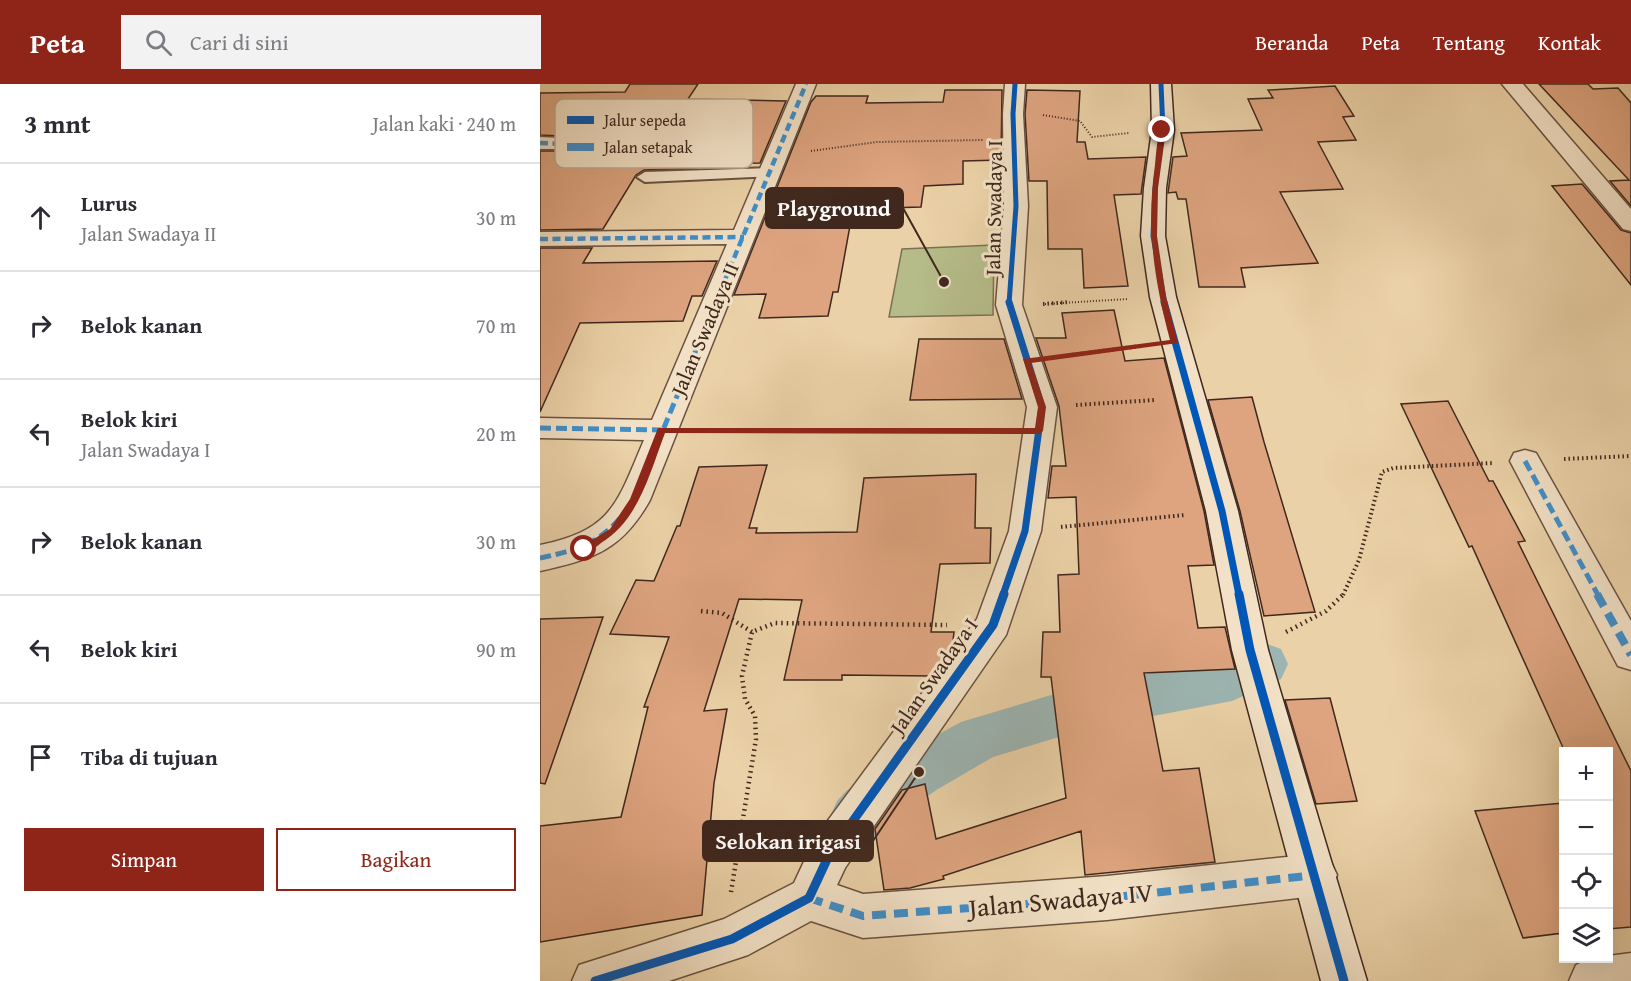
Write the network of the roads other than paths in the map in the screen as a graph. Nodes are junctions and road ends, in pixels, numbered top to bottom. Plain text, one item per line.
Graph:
1 (806, 84) edge
2 (992, 84) edge
3 (1033, 84) edge
4 (1161, 84) edge
5 (1512, 84) edge
6 (1014, 105) edge
7 (540, 143) edge
8 (555, 143) edge
9 (775, 162) junction
10 (753, 165) edge
11 (723, 168) edge
12 (645, 177) dead end
13 (1631, 224) edge
14 (744, 237) junction
15 (540, 238) edge
16 (540, 428) edge
17 (662, 430) junction
18 (1526, 461) road end
19 (540, 558) edge
20 (1631, 655) edge
21 (1315, 875) junction
22 (809, 898) junction
23 (1631, 976) edge
24 (595, 981) edge
25 (1344, 981) edge
26 (1592, 981) edge

1 - 9 street, Jalan Swadaya II
2 - 6 street
3 - 6 street
4 - 21 street
5 - 13 street
6 - 22 street, Jalan Swadaya I
7 - 8 street
9 - 10 lane
9 - 14 street, Jalan Swadaya II
11 - 12 lane
14 - 15 street
14 - 17 street, Jalan Swadaya II
16 - 17 street
17 - 19 street, Jalan Swadaya II
18 - 20 street
21 - 22 street, Jalan Swadaya IV
21 - 25 street
22 - 24 street
23 - 26 street

